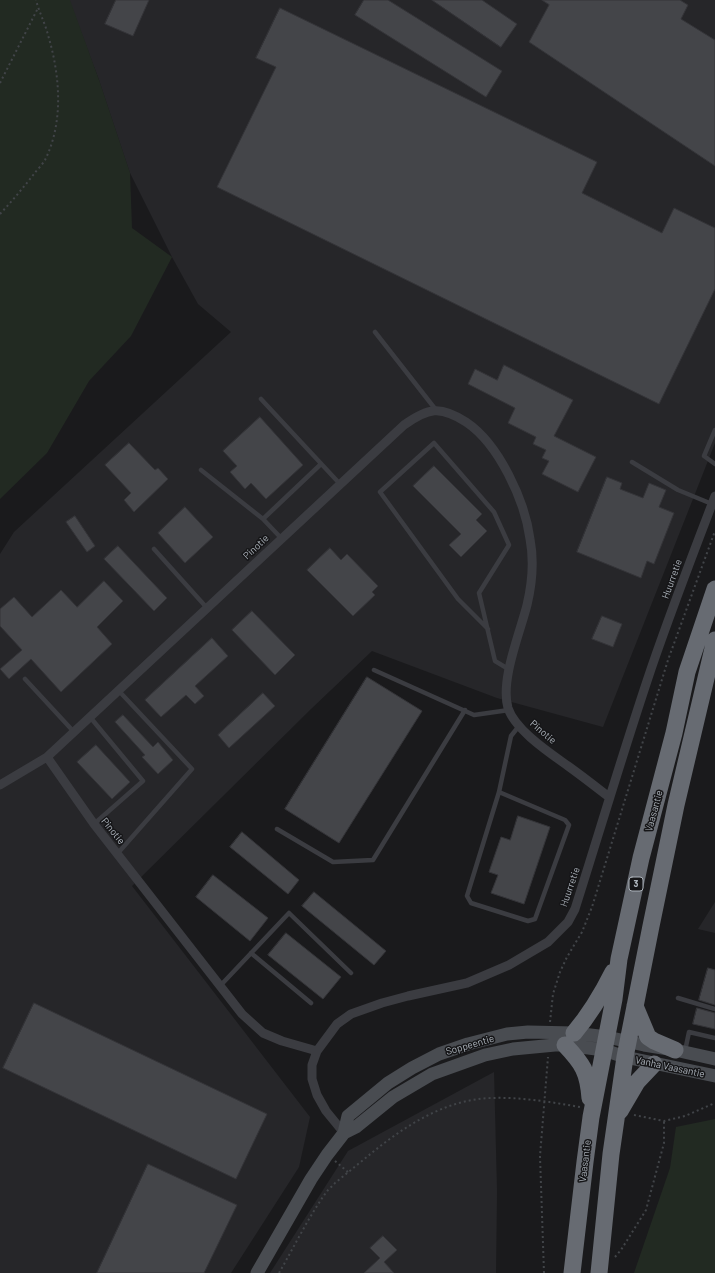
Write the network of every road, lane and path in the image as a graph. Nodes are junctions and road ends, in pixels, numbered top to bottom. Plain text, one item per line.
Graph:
1 (36, 0) edge
2 (38, 8) junction
3 (0, 83) edge
4 (0, 214) edge
5 (375, 332) dead end
6 (261, 399) dead end
7 (436, 410) junction
8 (715, 430) edge
9 (632, 462) dead end
10 (321, 464) junction
11 (715, 464) edge
12 (201, 470) dead end
13 (340, 484) junction
14 (714, 500) edge
15 (263, 519) junction
16 (715, 531) edge
17 (282, 539) junction
18 (154, 550) dead end
19 (715, 589) edge
20 (207, 608) junction
21 (488, 629) junction
22 (715, 640) edge
23 (374, 670) dead end
24 (510, 670) junction
25 (25, 680) dead end
26 (118, 690) junction
27 (465, 710) junction
28 (509, 710) junction
29 (90, 717) junction
30 (519, 726) junction
31 (74, 732) junction
32 (46, 757) junction
33 (0, 785) edge
34 (499, 792) junction
35 (609, 797) junction
36 (94, 824) junction
37 (277, 829) dead end
38 (118, 853) junction
39 (251, 953) junction
40 (619, 959) junction
41 (351, 973) dead end
42 (220, 986) junction
43 (678, 998) dead end
44 (312, 1003) dead end
45 (635, 1006) junction
46 (715, 1009) edge
47 (550, 1025) dead end
48 (715, 1038) edge
49 (569, 1039) junction
50 (605, 1044) junction
51 (627, 1050) junction
52 (317, 1051) junction
53 (680, 1051) junction
54 (548, 1057) dead end
55 (715, 1059) edge
56 (654, 1064) junction
57 (714, 1074) edge
58 (544, 1101) junction
59 (715, 1103) edge
60 (586, 1112) junction
61 (623, 1116) junction
62 (664, 1120) junction
63 (344, 1133) junction
64 (326, 1154) junction
65 (348, 1172) junction
66 (614, 1257) dead end
67 (257, 1273) edge
68 (279, 1273) edge
69 (544, 1273) edge
70 (572, 1273) edge
71 (599, 1273) edge

1 - 2 path
2 - 3 path
2 - 4 path
5 - 7 lane
6 - 10 lane
7 - 13 street, Pinotie
7 - 24 street, Pinotie
8 - 11 lane
9 - 14 lane
10 - 13 lane
10 - 15 lane
12 - 15 lane
13 - 17 street, Pinotie
14 - 35 street, Huurretie
15 - 17 lane
16 - 47 path
17 - 20 street, Pinotie
18 - 20 lane
19 - 40 highway, Vaasantie / 3
20 - 26 street, Pinotie
21 - 21 lane
21 - 24 lane
22 - 45 highway, Vaasantie / 3
23 - 27 lane
24 - 28 street, Pinotie
25 - 31 lane
26 - 29 street, Pinotie
26 - 38 lane
27 - 28 lane
27 - 37 lane
28 - 30 street, Pinotie
29 - 31 street, Pinotie
29 - 36 lane
30 - 34 lane
30 - 35 street, Pinotie
31 - 32 street, Pinotie
32 - 33 street
32 - 36 street, Pinotie
34 - 34 lane
35 - 52 street, Huurretie
36 - 38 street, Pinotie
38 - 42 street, Pinotie
39 - 41 lane
39 - 42 lane
39 - 44 lane
40 - 49 highway
40 - 50 highway, Vaasantie / 3
42 - 52 street, Pinotie
43 - 46 lane
45 - 51 highway, Vaasantie / 3
45 - 53 highway
48 - 53 lane
49 - 50 main road, Soppeentie
49 - 60 highway
49 - 63 main road, Soppeentie
50 - 51 main road, Soppeentie
50 - 60 highway, Vaasantie / 3
51 - 53 main road, Vanha Vaasantie
51 - 56 main road, Vanha Vaasantie
51 - 61 highway, Vaasantie / 3
52 - 63 street, Huurretie
53 - 55 main road, Vanha Vaasantie
54 - 58 path
56 - 57 main road, Vanha Vaasantie
56 - 61 highway
58 - 60 path
58 - 65 path
58 - 69 path
59 - 62 path
60 - 70 highway, Vaasantie / 3
61 - 62 path
61 - 71 highway, Vaasantie / 3
62 - 66 path
63 - 64 main road, Soppeentie
64 - 65 path
64 - 67 main road, Soppeentie
65 - 68 path

